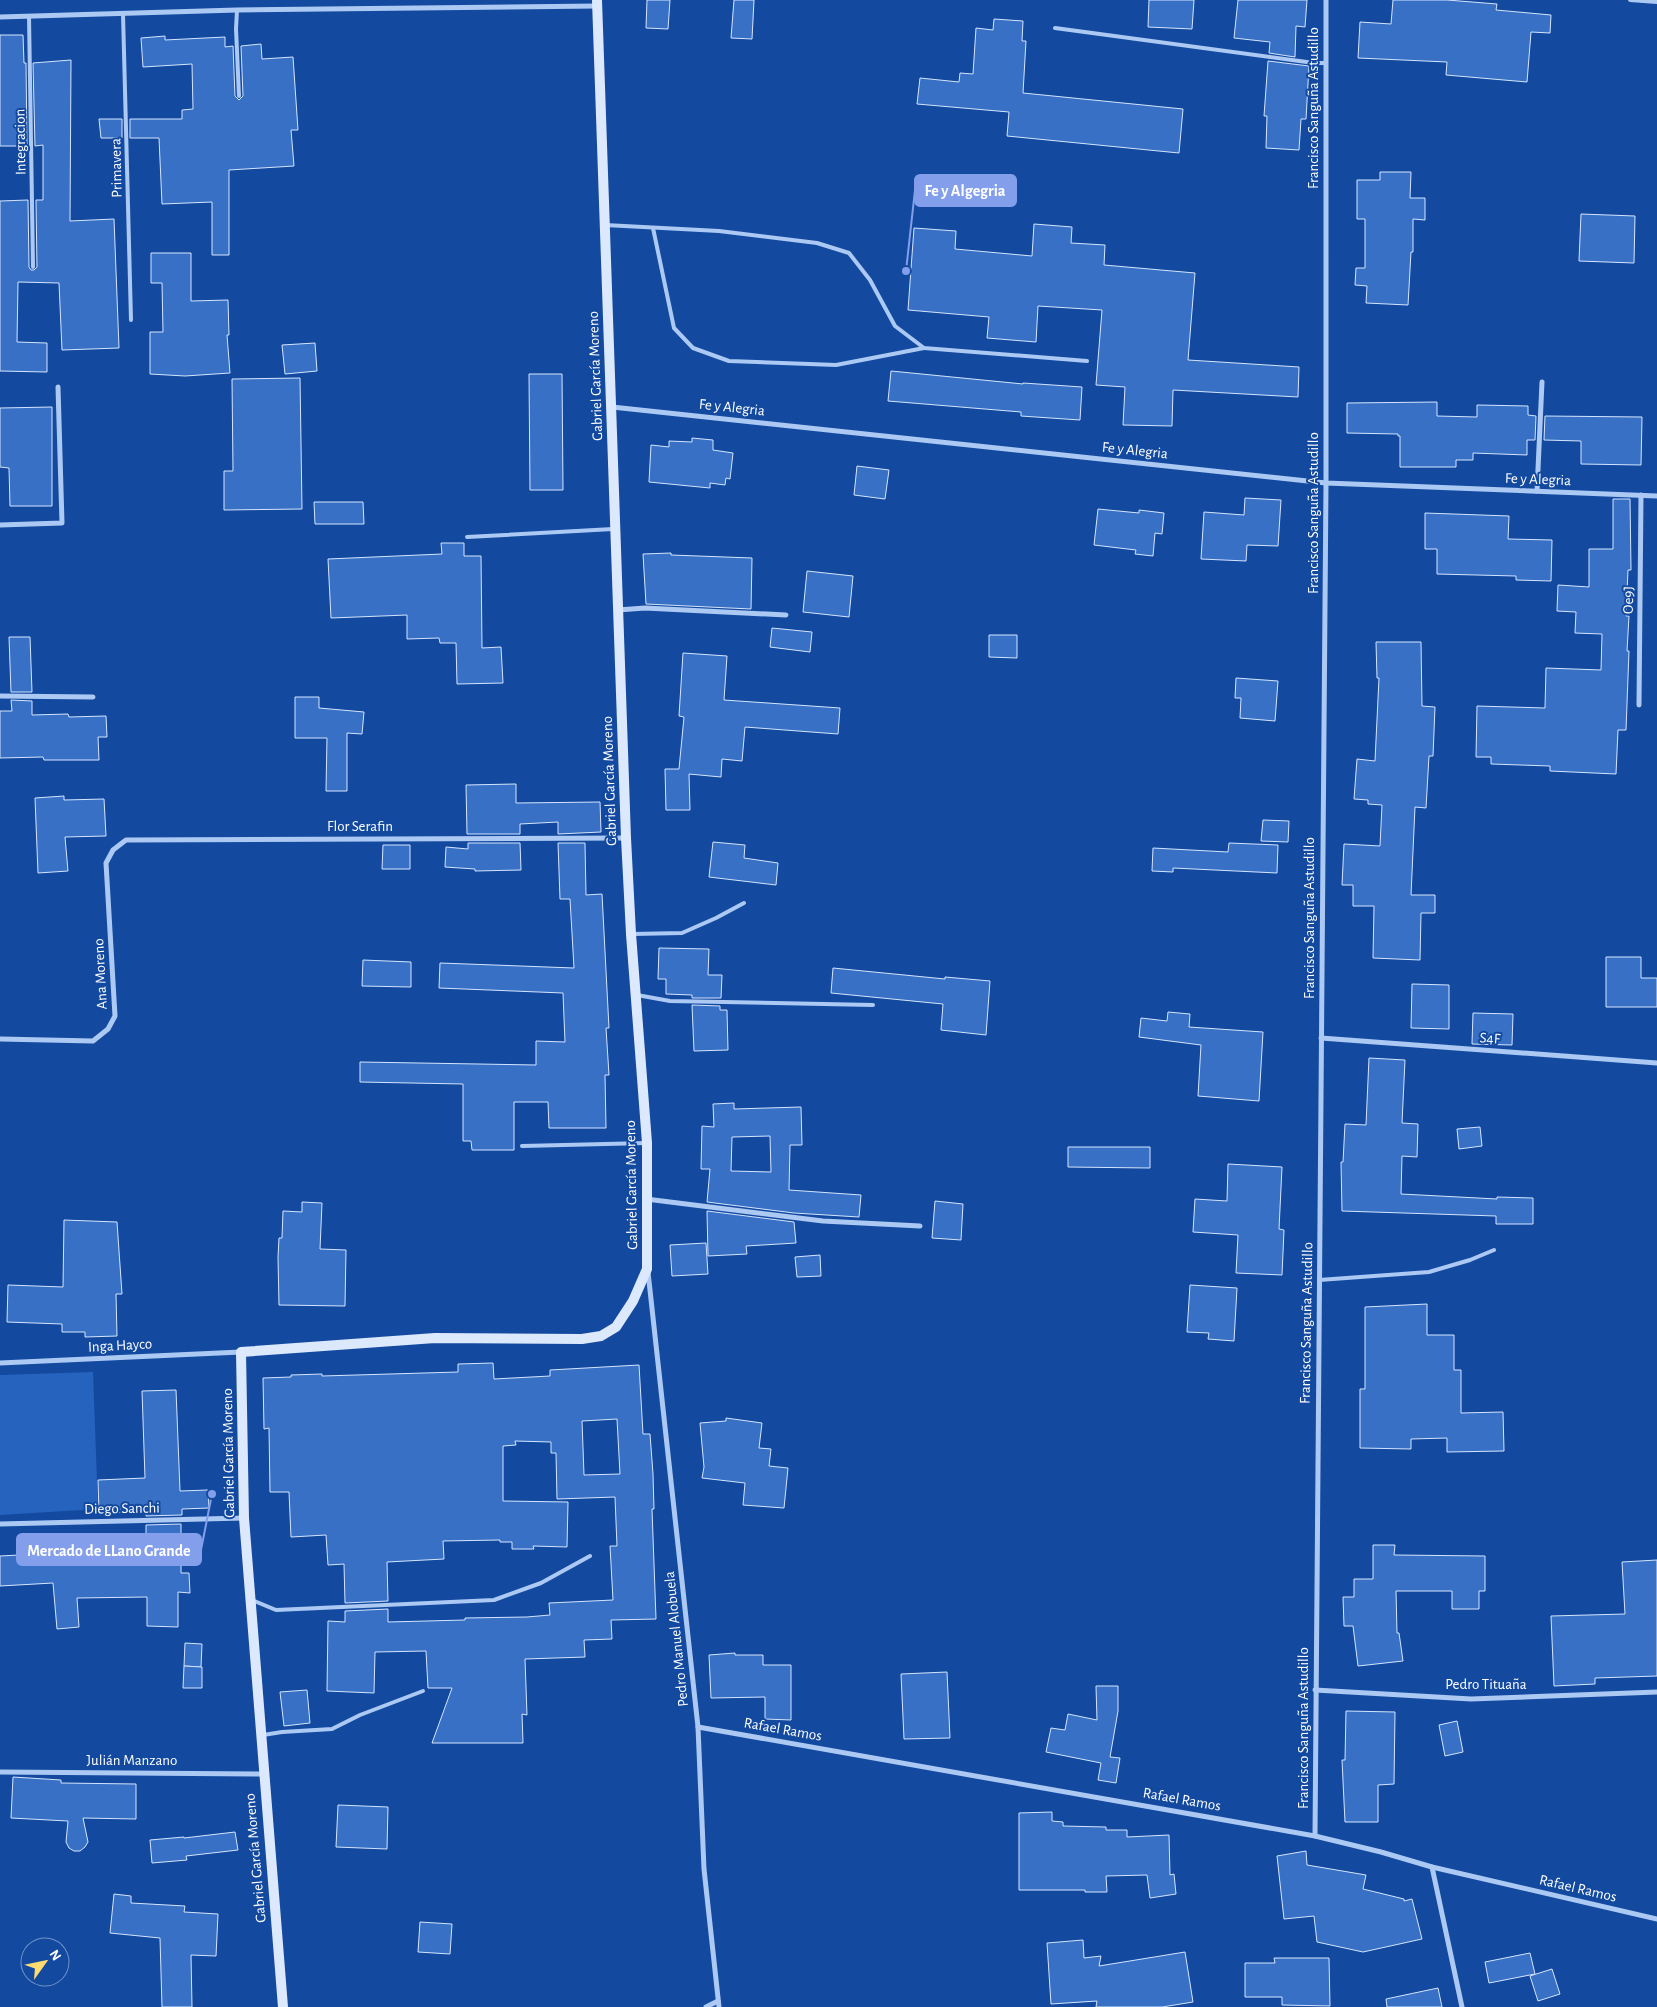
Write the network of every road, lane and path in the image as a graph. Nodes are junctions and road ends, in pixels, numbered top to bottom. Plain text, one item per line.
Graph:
1 (1326, 0) edge
2 (1630, 0) edge
3 (1657, 2) edge
4 (597, 3) edge
5 (237, 10) junction
6 (123, 14) junction
7 (29, 16) junction
8 (0, 17) edge
9 (1055, 28) dead end
10 (1326, 63) junction
11 (239, 96) dead end
12 (605, 225) junction
13 (653, 228) junction
14 (33, 267) dead end
15 (131, 320) dead end
16 (924, 348) junction
17 (1087, 361) dead end
18 (1542, 382) dead end
19 (58, 387) dead end
20 (612, 407) junction
21 (1326, 483) junction
22 (1537, 491) junction
23 (1641, 496) junction
24 (1657, 496) edge
25 (0, 525) edge
26 (616, 529) junction
27 (468, 538) dead end
28 (618, 610) junction
29 (786, 616) dead end
30 (0, 696) edge
31 (93, 697) dead end
32 (1639, 705) dead end
33 (626, 838) junction
34 (106, 863) joint
35 (744, 903) dead end
36 (631, 934) junction
37 (635, 994) junction
38 (873, 1005) dead end
39 (1321, 1038) junction
40 (0, 1039) edge
41 (1657, 1063) edge
42 (647, 1143) junction
43 (522, 1146) dead end
44 (646, 1198) junction
45 (920, 1226) dead end
46 (1494, 1250) dead end
47 (648, 1269) junction
48 (1319, 1280) junction
49 (241, 1352) junction
50 (0, 1362) edge
51 (244, 1518) junction
52 (0, 1524) edge
53 (590, 1556) dead end
54 (250, 1600) junction
55 (1315, 1690) junction
56 (423, 1691) dead end
57 (1657, 1692) edge
58 (698, 1726) junction
59 (260, 1735) junction
60 (0, 1772) edge
61 (263, 1774) junction
62 (1315, 1836) junction
63 (1432, 1867) junction
64 (1657, 1919) edge
65 (719, 2004) edge
66 (282, 2007) edge
67 (706, 2007) edge
68 (1462, 2007) edge

1 - 10 street, Francisco Sanguña Astudillo
2 - 3 lane
4 - 5 street
4 - 12 street, Gabriel García Moreno
5 - 6 street
5 - 11 lane
6 - 7 street
6 - 15 lane, Primavera
7 - 8 street
7 - 14 lane, Integracion
9 - 10 lane
10 - 21 street, Francisco Sanguña Astudillo
12 - 13 lane
12 - 20 street, Gabriel García Moreno
13 - 16 lane
13 - 16 lane
16 - 17 lane
18 - 22 street
19 - 25 street
20 - 21 street, Fe y Alegria
20 - 26 street, Gabriel García Moreno
21 - 22 street, Fe y Alegria
21 - 39 street, Francisco Sanguña Astudillo
22 - 23 street, Fe y Alegria
23 - 24 street, Fe y Alegria
23 - 32 street, Oe9J
26 - 27 lane
26 - 28 street, Gabriel García Moreno
28 - 29 street
28 - 33 street, Gabriel García Moreno
30 - 31 street
33 - 34 street, Flor Serafin
33 - 36 street, Gabriel García Moreno
34 - 40 street, Ana Moreno
35 - 36 lane
36 - 37 street, Gabriel García Moreno
37 - 38 lane
37 - 42 street, Gabriel García Moreno
39 - 41 street, S4F
39 - 48 street, Francisco Sanguña Astudillo
42 - 43 lane
42 - 44 street, Gabriel García Moreno
44 - 45 street
44 - 47 street, Gabriel García Moreno
46 - 48 lane
47 - 49 street, Gabriel García Moreno
47 - 58 street, Pedro Manuel Alobuela
48 - 55 street, Francisco Sanguña Astudillo
49 - 50 street, Inga Hayco
49 - 51 street, Gabriel García Moreno
51 - 52 street, Diego Sanchi
51 - 54 street, Gabriel García Moreno
53 - 54 lane
54 - 59 street, Gabriel García Moreno
55 - 57 street, Pedro Tituaña
55 - 62 street, Francisco Sanguña Astudillo
56 - 59 lane
58 - 62 street, Rafael Ramos
58 - 65 street, Pedro Manuel Alobuela
59 - 61 street, Gabriel García Moreno
60 - 61 street, Julián Manzano
61 - 66 street, Gabriel García Moreno
62 - 63 street, Rafael Ramos
63 - 64 street, Rafael Ramos
63 - 68 street
65 - 67 street

